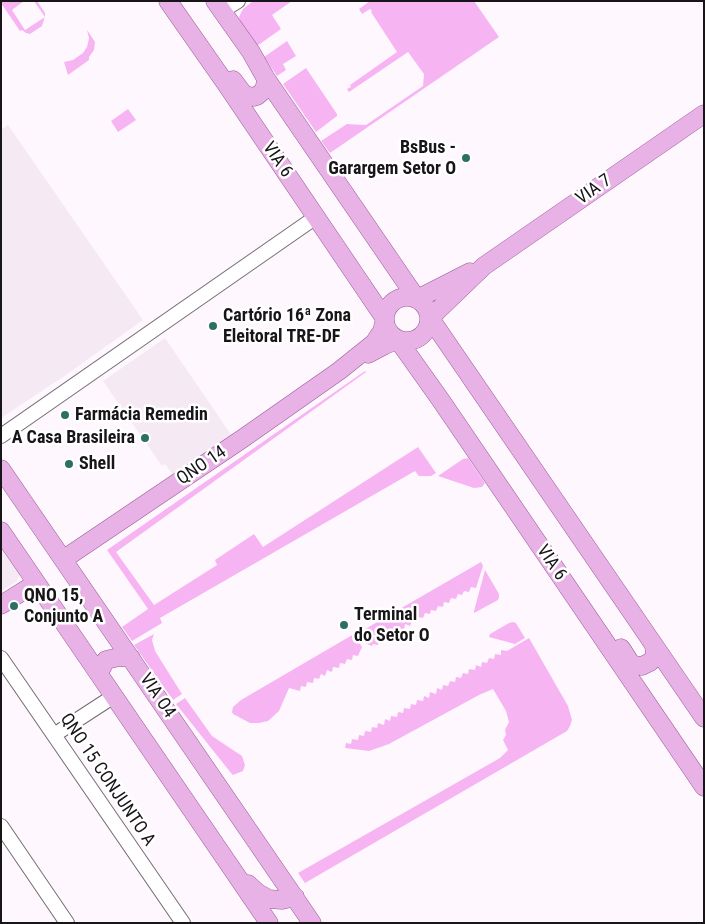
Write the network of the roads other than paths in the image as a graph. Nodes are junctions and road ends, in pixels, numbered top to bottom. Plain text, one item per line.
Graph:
1 (170, 1) edge
2 (238, 1) edge
3 (219, 6) edge
4 (265, 77) junction
5 (704, 114) edge
6 (316, 217) junction
7 (484, 266) junction
8 (417, 299) junction
9 (430, 318) junction
10 (385, 319) junction
11 (398, 340) junction
12 (339, 371) junction
13 (1, 436) edge
14 (1, 468) edge
15 (1, 531) edge
16 (64, 560) junction
17 (550, 561) junction
18 (36, 583) junction
19 (1, 605) edge
20 (654, 646) junction
21 (1, 658) edge
22 (131, 658) junction
23 (99, 673) junction
24 (114, 696) junction
25 (704, 718) edge
26 (54, 735) junction
27 (704, 787) edge
28 (1, 826) edge
29 (238, 876) junction
30 (295, 897) junction
31 (67, 923) edge
32 (182, 923) edge
33 (269, 923) edge
34 (312, 923) edge

1 - 4 main road
1 - 6 main road, VIA 6
2 - 3 street
3 - 4 main road
4 - 8 main road
5 - 7 main road, VIA 7
6 - 10 main road, VIA 6
6 - 13 street
7 - 8 main road, VIA 7
7 - 9 main road, VIA 7
8 - 9 main road
8 - 10 main road
9 - 11 main road
9 - 20 main road
10 - 11 main road
10 - 12 main road, QNO 14
11 - 12 main road, QNO 14
11 - 17 main road, VIA 6
12 - 16 main road, QNO 14
14 - 16 main road, VIA O4
15 - 18 main road, VIA O4
16 - 22 main road, VIA O4
17 - 20 main road
17 - 27 main road, VIA 6
18 - 19 main road
18 - 23 main road, VIA O4
20 - 25 main road
21 - 26 street, QNO 15 CONJUNTO A
22 - 23 main road
22 - 30 main road, VIA O4
23 - 24 main road, VIA O4
24 - 26 street
24 - 29 main road, VIA O4
26 - 32 street, QNO 15 CONJUNTO A
28 - 31 street
29 - 30 main road
29 - 33 main road, VIA O4
30 - 34 main road, VIA O4

